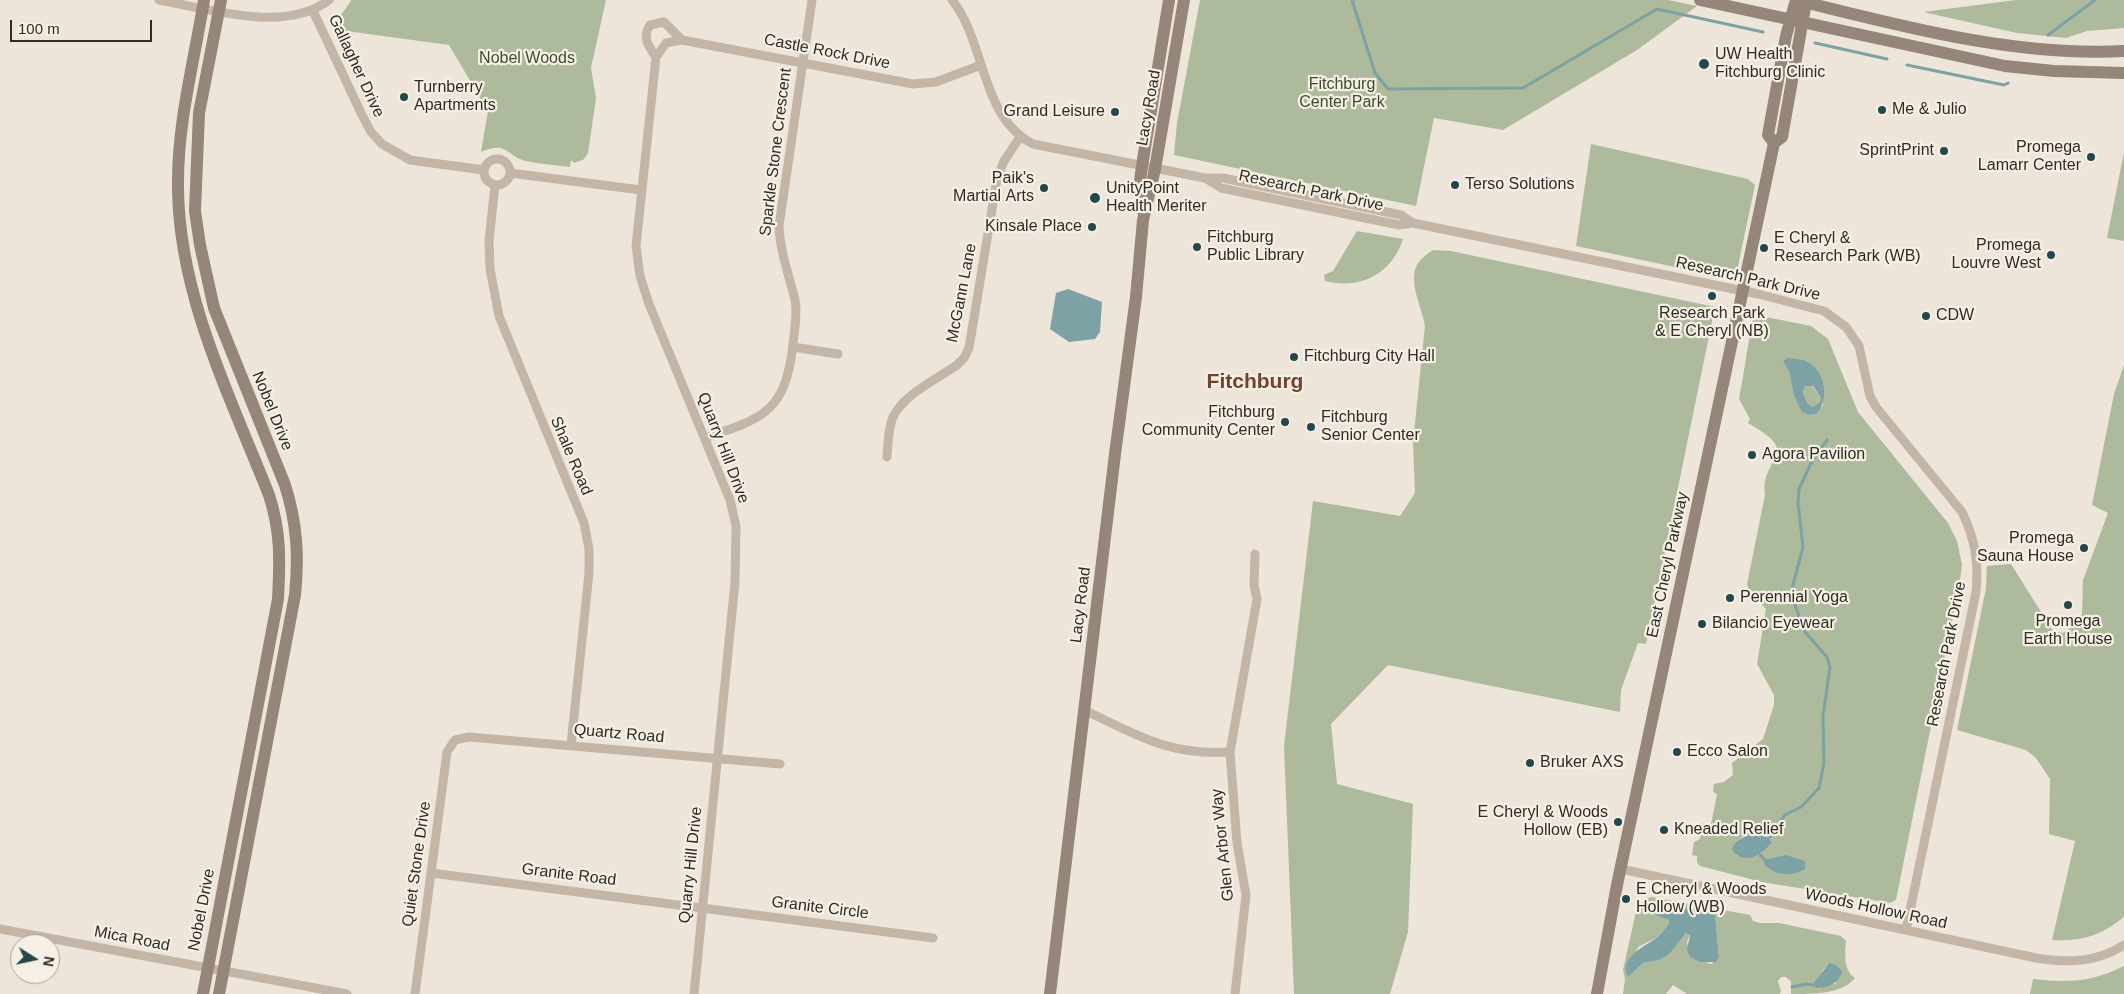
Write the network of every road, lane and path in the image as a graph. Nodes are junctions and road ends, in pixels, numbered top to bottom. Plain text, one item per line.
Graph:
1 (159, 0) edge
2 (329, 0) edge
3 (812, 0) edge
4 (952, 0) edge
5 (1169, 0) edge
6 (1184, 0) edge
7 (1700, 0) edge
8 (1802, 1) edge
9 (203, 4) edge
10 (220, 5) edge
11 (313, 11) junction
12 (1796, 21) junction
13 (682, 40) junction
14 (666, 43) joint
15 (2124, 51) edge
16 (656, 57) junction
17 (802, 63) junction
18 (981, 65) junction
19 (2124, 73) edge
20 (1020, 138) junction
21 (1142, 166) junction
22 (1155, 169) junction
23 (484, 170) junction
24 (510, 174) junction
25 (495, 185) junction
26 (641, 190) junction
27 (1143, 220) junction
28 (1744, 291) junction
29 (793, 347) junction
30 (838, 354) dead end
31 (705, 438) junction
32 (886, 456) dead end
33 (1255, 554) dead end
34 (1084, 710) junction
35 (455, 740) joint
36 (571, 745) junction
37 (1230, 752) junction
38 (717, 758) junction
39 (780, 764) dead end
40 (233, 833) junction
41 (248, 836) junction
42 (1621, 869) junction
43 (431, 874) junction
44 (702, 907) junction
45 (0, 928) edge
46 (1906, 930) junction
47 (933, 938) dead end
48 (2124, 945) edge
49 (207, 968) junction
50 (223, 971) junction
51 (203, 994) edge
52 (219, 994) edge
53 (347, 994) edge
54 (415, 994) edge
55 (694, 994) edge
56 (1050, 994) edge
57 (1236, 994) edge
58 (1597, 994) edge

1 - 9 street
2 - 11 street
3 - 17 street, Sparkle Stone Crescent
4 - 18 street
5 - 21 street, Lacy Road
6 - 22 street, Lacy Road
7 - 12 street
8 - 12 street, East Cheryl Parkway
8 - 15 street
9 - 10 street
9 - 40 street, Nobel Drive
10 - 11 street
10 - 41 street, Nobel Drive
11 - 23 street, Gallagher Drive
12 - 19 street
12 - 28 street, East Cheryl Parkway
13 - 14 street, Castle Rock Drive
13 - 16 street
13 - 17 street, Castle Rock Drive
14 - 16 street, Quarry Hill Drive
16 - 26 street, Quarry Hill Drive
17 - 18 street, Castle Rock Drive
17 - 29 street, Sparkle Stone Crescent
18 - 20 street
20 - 21 street, Research Park Drive
20 - 32 street, McGann Lane
21 - 22 street, Research Park Drive
21 - 27 street, Lacy Road
22 - 27 street, Lacy Road
22 - 28 street, Research Park Drive
23 - 24 street
23 - 25 street
24 - 25 street
24 - 26 street
25 - 36 street, Shale Road
26 - 31 street, Quarry Hill Drive
27 - 34 street, Lacy Road
28 - 42 street, East Cheryl Parkway
28 - 46 street, Research Park Drive
29 - 30 street
29 - 31 street, Sparkle Stone Crescent
31 - 38 street, Quarry Hill Drive
33 - 37 street, Glen Arbor Way
34 - 37 street
34 - 56 street, Lacy Road
35 - 36 street, Quartz Road
35 - 43 street, Quiet Stone Drive
36 - 38 street, Quartz Road
37 - 57 street, Glen Arbor Way
38 - 39 street, Quartz Road
38 - 44 street, Quarry Hill Drive
40 - 41 street
40 - 49 street, Nobel Drive
41 - 50 street, Nobel Drive
42 - 46 street, Woods Hollow Road
42 - 58 street, East Cheryl Parkway
43 - 44 street, Granite Road
43 - 54 street, Quiet Stone Drive
44 - 47 street, Granite Circle
44 - 55 street, Quarry Hill Drive
45 - 49 street, Mica Road
46 - 48 street, Woods Hollow Road
49 - 50 street, Mica Road
49 - 51 street, Nobel Drive
50 - 52 street, Nobel Drive
50 - 53 street, Mica Road

